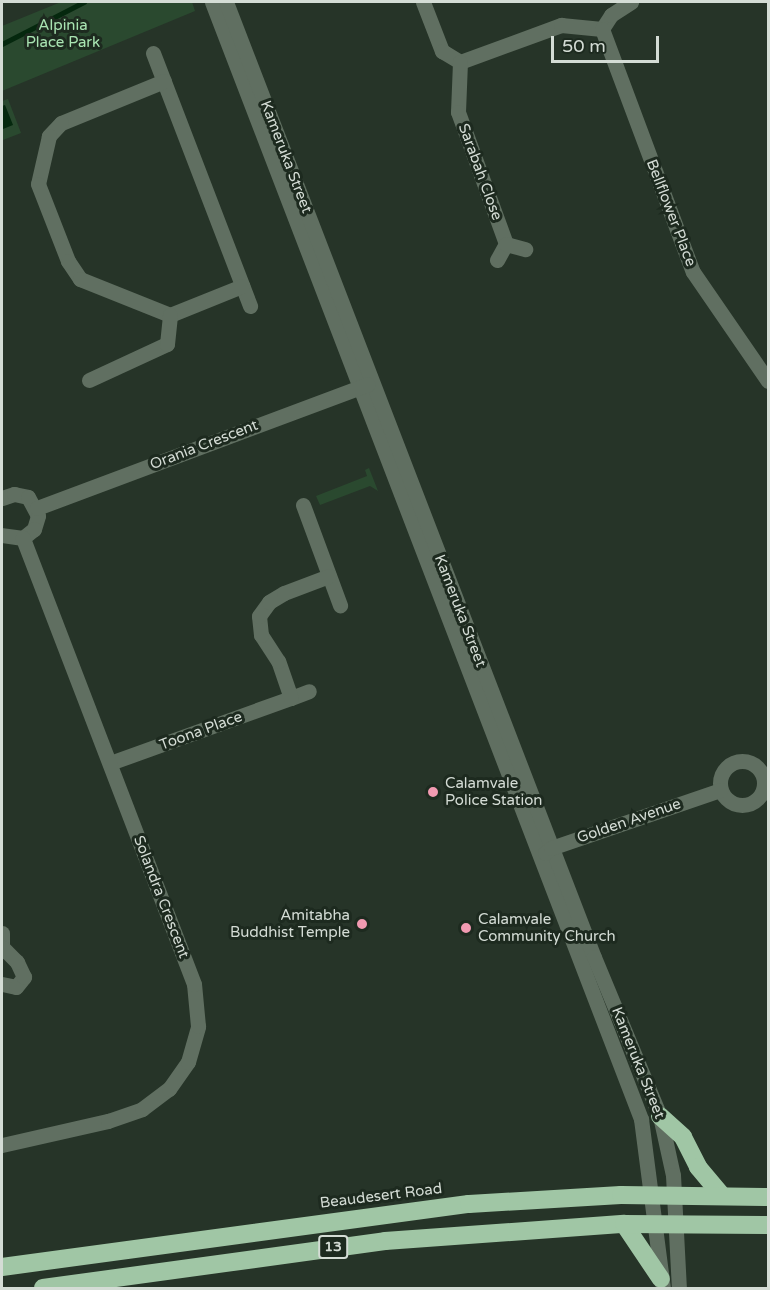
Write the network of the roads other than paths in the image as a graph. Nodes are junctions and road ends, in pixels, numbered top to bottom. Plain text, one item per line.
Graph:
1 (212, 2) edge
2 (226, 2) edge
3 (423, 2) edge
4 (632, 2) edge
5 (602, 29) junction
6 (153, 53) dead end
7 (460, 62) junction
8 (164, 81) junction
9 (506, 244) junction
10 (525, 249) dead end
11 (496, 260) dead end
12 (243, 286) junction
13 (250, 306) dead end
14 (170, 315) junction
15 (89, 380) dead end
16 (768, 381) edge
17 (366, 385) junction
18 (3, 491) edge
19 (303, 505) dead end
20 (37, 508) junction
21 (2, 535) edge
22 (23, 538) junction
23 (329, 576) junction
24 (340, 605) dead end
25 (309, 691) dead end
26 (291, 698) junction
27 (110, 763) junction
28 (766, 775) edge
29 (720, 790) junction
30 (546, 852) junction
31 (2, 944) edge
32 (2, 984) edge
33 (660, 1116) junction
34 (2, 1145) edge
35 (674, 1194) junction
36 (652, 1195) junction
37 (722, 1196) junction
38 (768, 1197) edge
39 (624, 1224) junction
40 (655, 1224) junction
41 (676, 1224) junction
42 (768, 1225) edge
43 (2, 1267) edge
44 (662, 1284) edge
45 (43, 1288) edge
46 (679, 1288) edge

1 - 17 street, Kameruka Street
2 - 17 street, Kameruka Street
3 - 7 street
4 - 5 street
5 - 7 street
5 - 16 street, Bellflower Place
6 - 8 street
7 - 9 street, Sarabah Close
8 - 12 street
8 - 14 street
9 - 10 street
9 - 11 street
12 - 13 street
12 - 14 street
14 - 15 street
17 - 20 street, Orania Crescent
17 - 30 street, Kameruka Street
18 - 20 street
19 - 23 street
20 - 22 street
21 - 22 street
22 - 27 street, Solandra Crescent
23 - 24 street
23 - 26 street
25 - 26 street, Toona Place
26 - 27 street, Toona Place
27 - 34 street, Solandra Crescent
28 - 29 street
28 - 29 street
29 - 30 street, Golden Avenue
30 - 33 street, Kameruka Street
30 - 36 street, Kameruka Street
31 - 32 street
33 - 35 street, Kameruka Street
33 - 37 highway
35 - 36 highway, Beaudesert Road / 13
35 - 37 highway, Beaudesert Road / 13
35 - 41 street, Kameruka Street
36 - 40 street, Kameruka Street
36 - 43 highway, Beaudesert Road / 13
37 - 38 highway, Beaudesert Road / 13
39 - 40 highway, 13
39 - 44 highway
39 - 45 highway, 13
40 - 41 highway, 13
40 - 44 street, Kameruka Street
41 - 42 highway, 13
41 - 46 street, Kameruka Street

